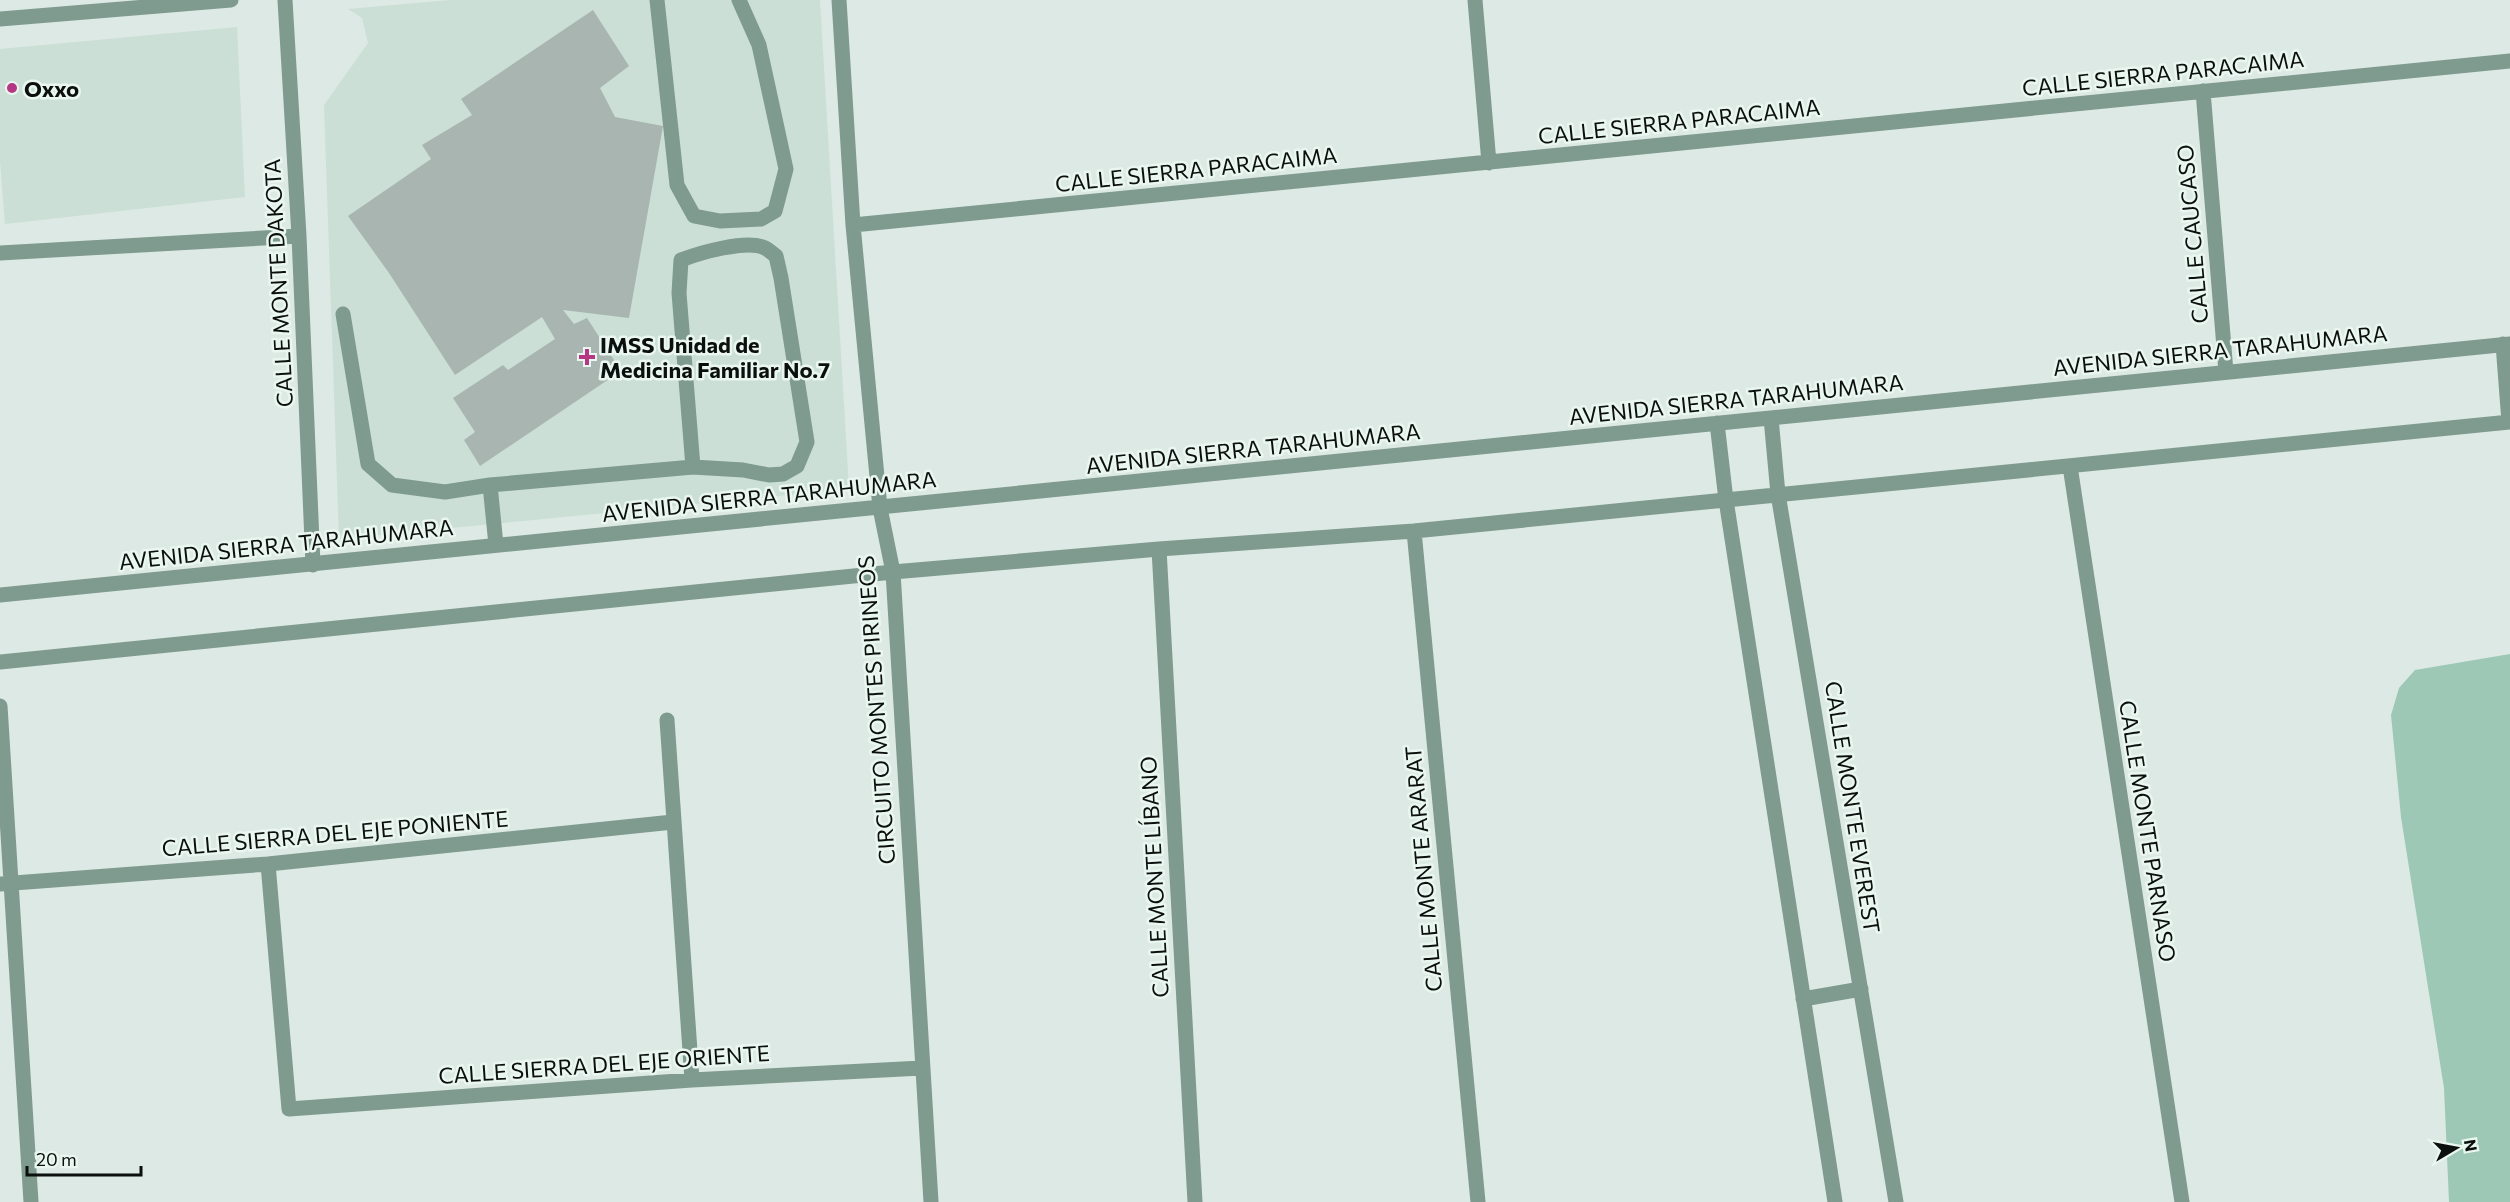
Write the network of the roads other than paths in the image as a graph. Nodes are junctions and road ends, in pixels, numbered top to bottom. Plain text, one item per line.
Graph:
1 (231, 0) edge
2 (285, 0) edge
3 (657, 0) edge
4 (739, 0) edge
5 (839, 0) edge
6 (1475, 0) edge
7 (0, 19) edge
8 (2510, 61) edge
9 (2204, 91) junction
10 (1489, 163) junction
11 (853, 225) junction
12 (299, 236) junction
13 (0, 253) edge
14 (343, 314) dead end
15 (2506, 344) edge
16 (2226, 372) junction
17 (1771, 418) junction
18 (2510, 422) edge
19 (1717, 423) junction
20 (2070, 466) junction
21 (693, 467) junction
22 (490, 485) junction
23 (1778, 494) junction
24 (1726, 500) junction
25 (880, 508) junction
26 (1414, 531) junction
27 (496, 545) junction
28 (1159, 549) junction
29 (313, 565) junction
30 (892, 572) junction
31 (0, 595) edge
32 (0, 662) edge
33 (0, 706) edge
34 (667, 720) dead end
35 (673, 822) junction
36 (268, 864) junction
37 (5, 884) edge
38 (1861, 989) junction
39 (1803, 999) junction
40 (922, 1068) junction
41 (692, 1080) junction
42 (31, 1202) edge
43 (931, 1202) edge
44 (1195, 1202) edge
45 (1478, 1202) edge
46 (1835, 1202) edge
47 (1896, 1202) edge
48 (2182, 1202) edge

1 - 7 street
2 - 12 street, CALLE MONTE DAKOTA
3 - 4 street
5 - 11 street, CIRCUITO MONTES PIRINEOS
6 - 10 street
8 - 9 street, CALLE SIERRA PARACAIMA
9 - 10 street, CALLE SIERRA PARACAIMA
9 - 16 street, CALLE CAUCASO
10 - 11 street, CALLE SIERRA PARACAIMA
11 - 25 street, CIRCUITO MONTES PIRINEOS
12 - 13 street
12 - 29 street, CALLE MONTE DAKOTA
14 - 22 street
15 - 16 street, AVENIDA SIERRA TARAHUMARA
15 - 18 street
16 - 17 street, AVENIDA SIERRA TARAHUMARA
17 - 19 street, AVENIDA SIERRA TARAHUMARA
17 - 23 street, CALLE MONTE EVEREST
18 - 20 street
19 - 24 street
19 - 25 street, AVENIDA SIERRA TARAHUMARA
20 - 23 street
20 - 48 street, CALLE MONTE PARNASO
21 - 21 street
21 - 22 street
22 - 27 street
23 - 24 street
23 - 38 street, CALLE MONTE EVEREST
24 - 26 street
24 - 39 street
25 - 27 street, AVENIDA SIERRA TARAHUMARA
25 - 30 street, CIRCUITO MONTES PIRINEOS
26 - 28 street
26 - 45 street, CALLE MONTE ARARAT
27 - 29 street, AVENIDA SIERRA TARAHUMARA
28 - 30 street
28 - 44 street, CALLE MONTE LÍBANO
29 - 31 street, AVENIDA SIERRA TARAHUMARA
30 - 32 street
30 - 40 street, CIRCUITO MONTES PIRINEOS
33 - 37 street
34 - 35 street
35 - 36 street, CALLE SIERRA DEL EJE PONIENTE
35 - 41 street
36 - 37 street, CALLE SIERRA DEL EJE PONIENTE
36 - 41 street, CALLE SIERRA DEL EJE ORIENTE
37 - 42 street
38 - 39 street
38 - 47 street, CALLE MONTE EVEREST
39 - 46 street
40 - 41 street, CALLE SIERRA DEL EJE ORIENTE
40 - 43 street, CIRCUITO MONTES PIRINEOS

